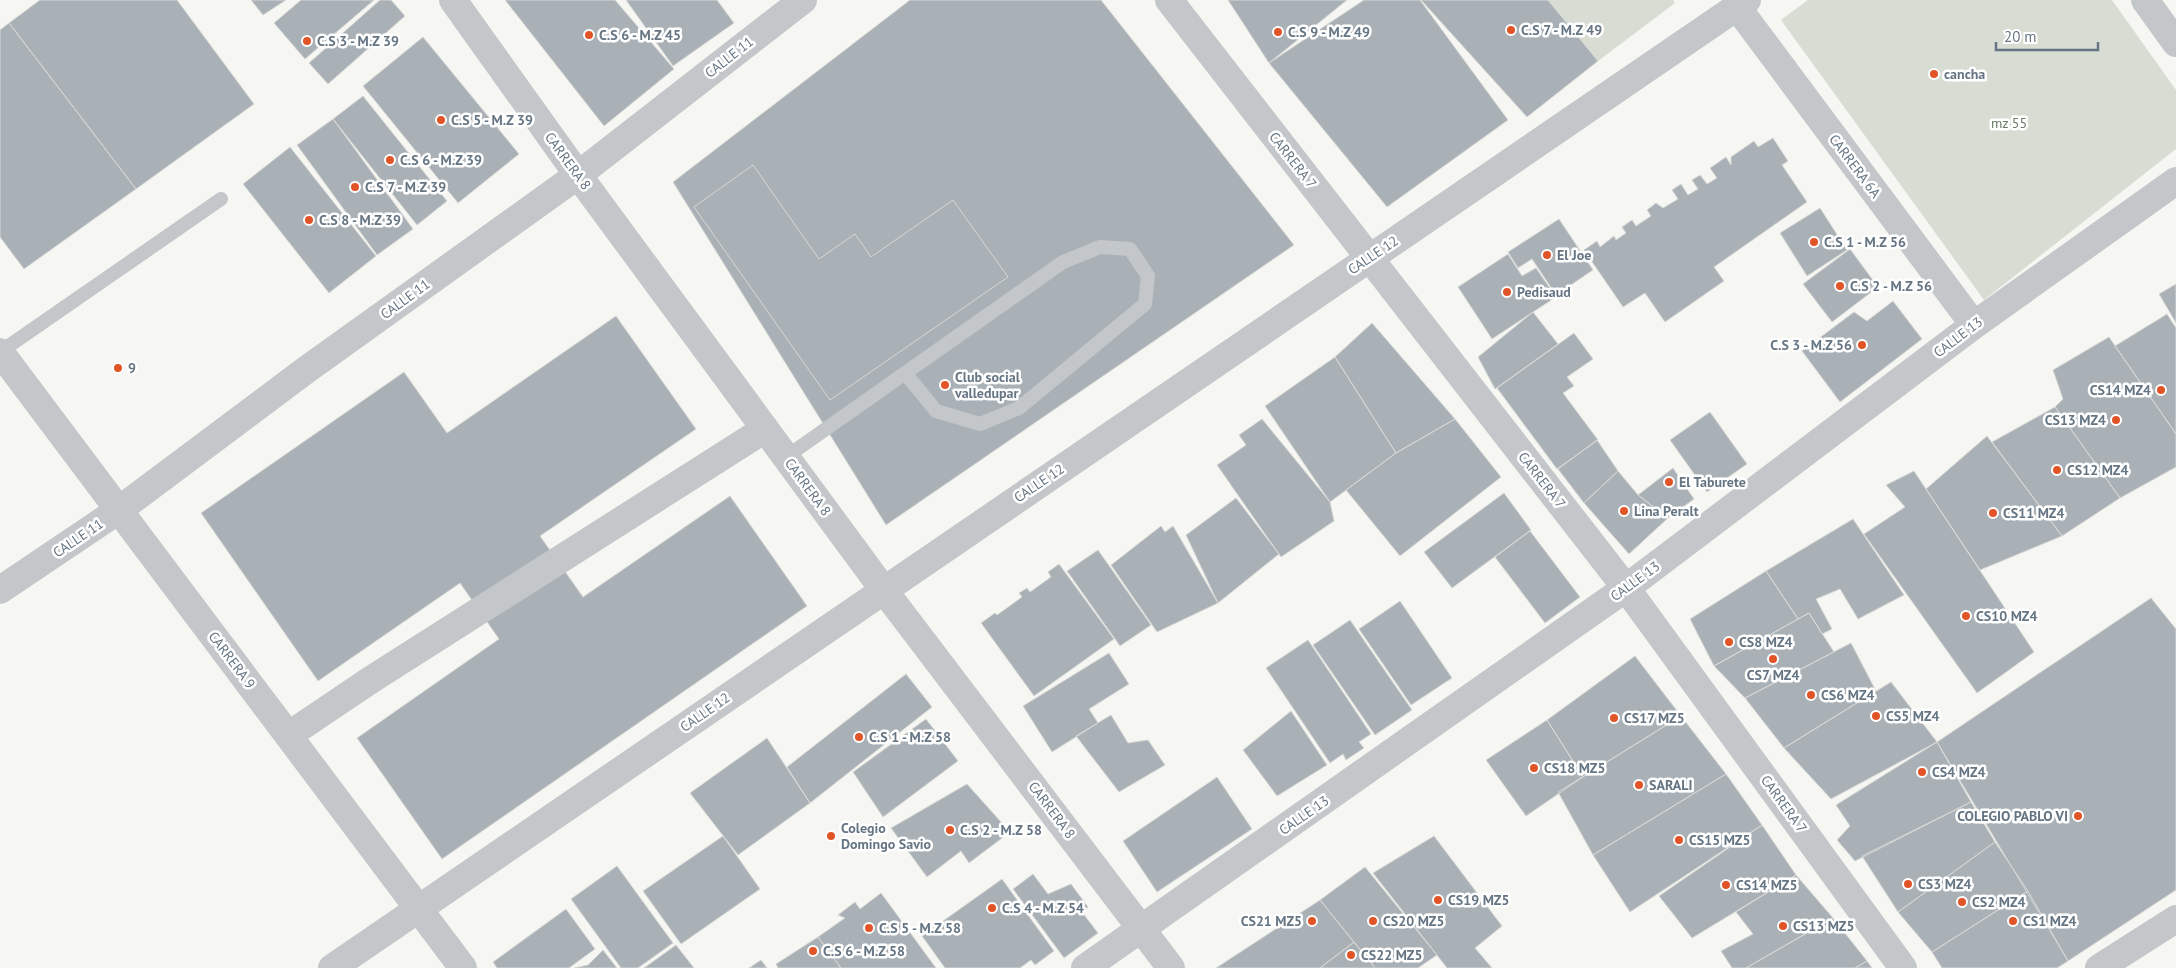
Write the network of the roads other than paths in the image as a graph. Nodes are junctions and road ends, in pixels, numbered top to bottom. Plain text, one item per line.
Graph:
1 (453, 0) edge
2 (803, 0) edge
3 (1169, 0) edge
4 (2145, 0) edge
5 (1742, 3) edge
6 (2176, 43) edge
7 (578, 175) junction
8 (2176, 181) edge
9 (221, 199) dead end
10 (1368, 258) junction
11 (1974, 325) junction
12 (0, 352) edge
13 (905, 373) junction
14 (765, 429) junction
15 (786, 457) junction
16 (118, 510) junction
17 (1626, 588) junction
18 (884, 589) junction
19 (0, 590) edge
20 (289, 735) junction
21 (420, 910) junction
22 (2176, 919) edge
23 (1143, 928) junction
24 (332, 968) edge
25 (463, 968) edge
26 (1085, 968) edge
27 (1171, 968) edge
28 (1903, 968) edge
29 (2099, 968) edge

1 - 7 street, CARRERA 8
2 - 7 street, CALLE 11
3 - 10 street, CARRERA 7
4 - 6 street
5 - 10 street, CALLE 12
5 - 11 street, CARRERA 6A
7 - 14 street, CARRERA 8
7 - 16 street, CALLE 11
8 - 11 street, CALLE 13
9 - 12 lane
10 - 17 street, CARRERA 7
10 - 18 street, CALLE 12
11 - 17 street, CALLE 13
12 - 16 street, CARRERA 9
13 - 13 lane
13 - 15 lane
14 - 15 street, CARRERA 8
14 - 20 street
15 - 18 street, CARRERA 8
16 - 19 street, CALLE 11
16 - 20 street, CARRERA 9
17 - 23 street, CALLE 13
17 - 28 street, CARRERA 7
18 - 21 street, CALLE 12
18 - 23 street, CARRERA 8
20 - 21 street, CARRERA 9
21 - 24 street, CALLE 12
21 - 25 street, CARRERA 9
22 - 29 street
23 - 26 street, CALLE 13
23 - 27 street, CARRERA 8

